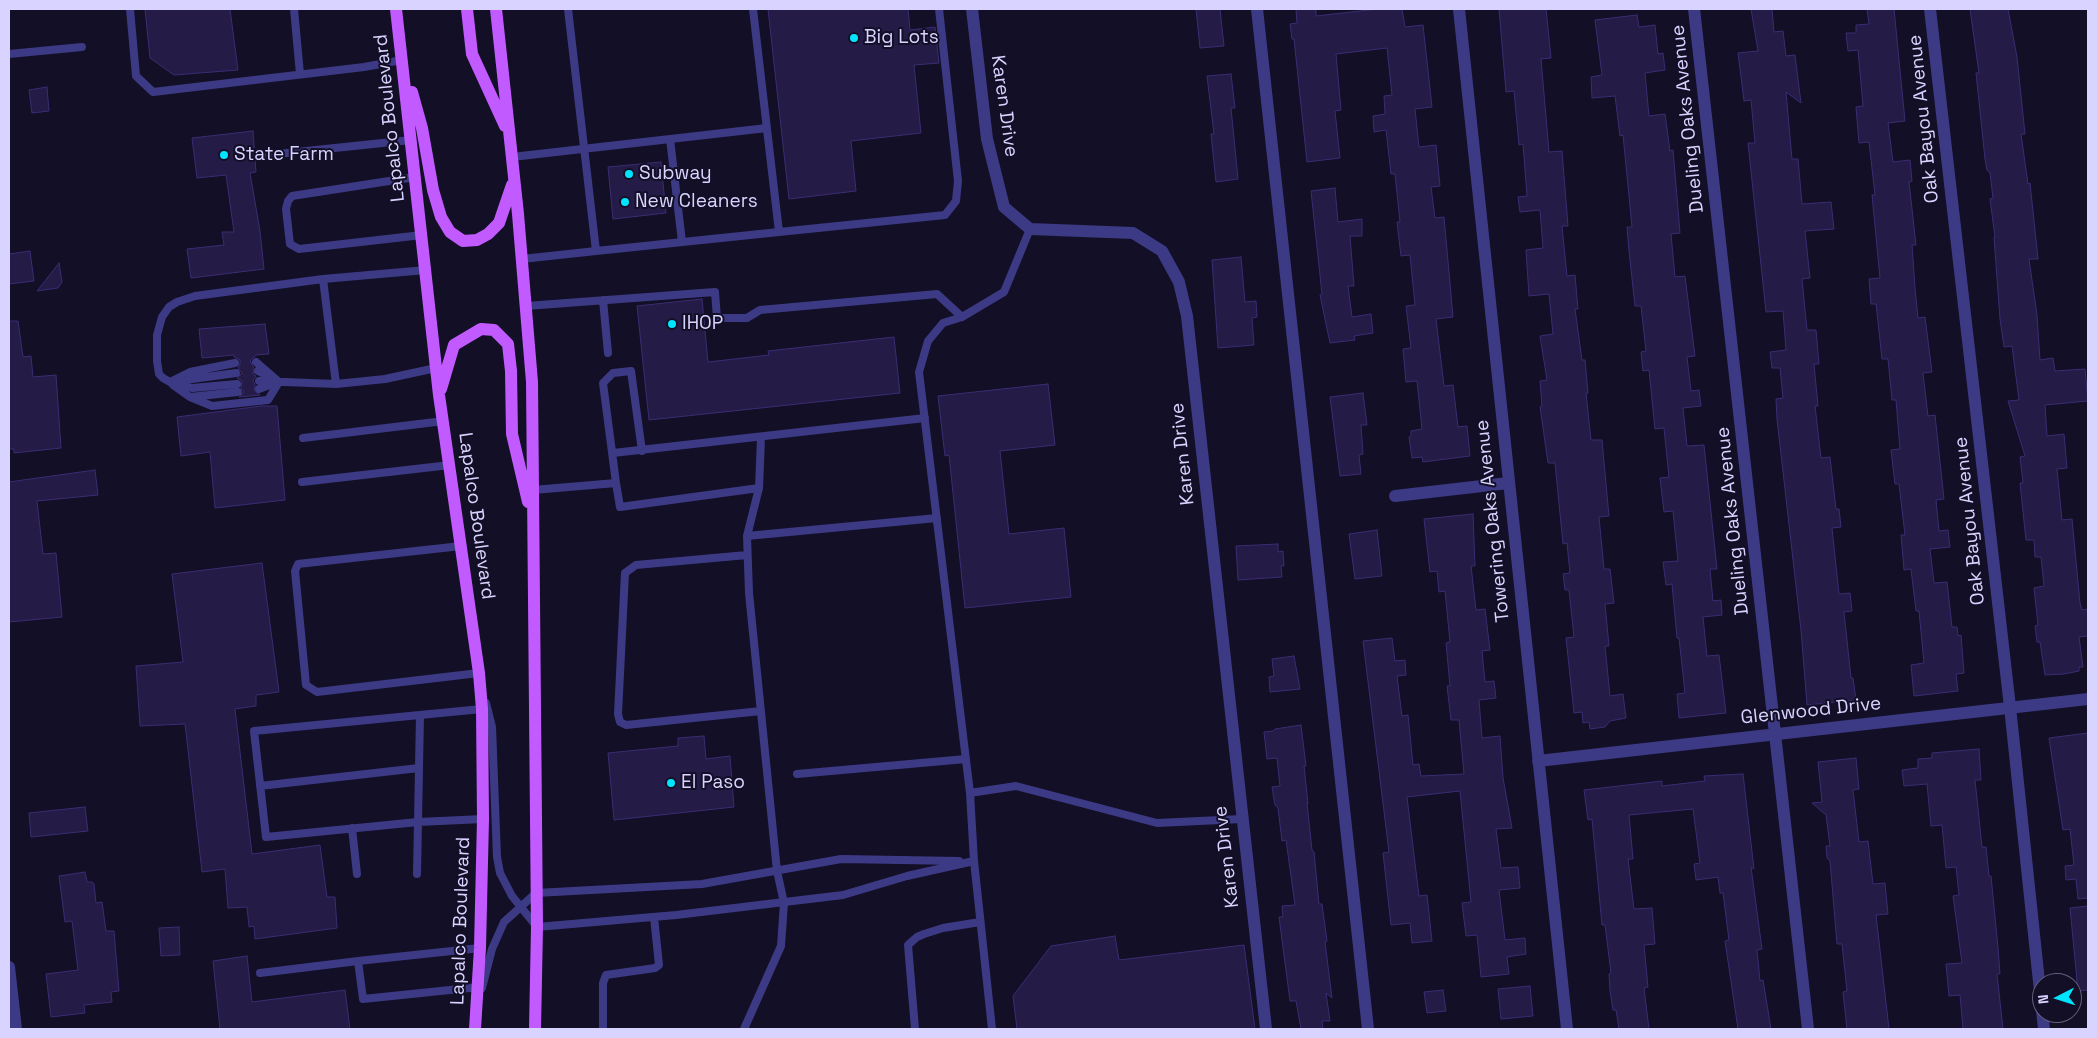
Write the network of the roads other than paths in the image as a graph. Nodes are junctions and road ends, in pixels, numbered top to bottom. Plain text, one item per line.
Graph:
1 (130, 9) edge
2 (294, 9) edge
3 (396, 9) edge
4 (467, 9) edge
5 (496, 9) edge
6 (568, 9) edge
7 (753, 9) edge
8 (939, 9) edge
9 (972, 9) edge
10 (1257, 9) edge
11 (1459, 9) edge
12 (1694, 9) edge
13 (1930, 9) edge
14 (82, 47) dead end
15 (9, 54) edge
16 (402, 60) junction
17 (300, 74) junction
18 (767, 128) junction
19 (510, 138) junction
20 (670, 139) junction
21 (411, 140) junction
22 (584, 150) junction
23 (268, 155) dead end
24 (512, 157) junction
25 (415, 177) junction
26 (514, 178) junction
27 (1030, 230) junction
28 (779, 232) junction
29 (422, 235) junction
30 (682, 242) junction
31 (596, 251) junction
32 (522, 259) junction
33 (426, 270) junction
34 (327, 278) junction
35 (603, 300) junction
36 (526, 306) junction
37 (962, 317) junction
38 (608, 353) dead end
39 (256, 362) dead end
40 (235, 363) dead end
41 (436, 368) junction
42 (258, 371) dead end
43 (236, 373) dead end
44 (170, 382) junction
45 (279, 382) junction
46 (336, 384) junction
47 (259, 385) dead end
48 (439, 396) junction
49 (190, 397) junction
50 (925, 418) junction
51 (444, 421) junction
52 (302, 438) dead end
53 (761, 438) junction
54 (642, 451) junction
55 (613, 453) junction
56 (450, 465) junction
57 (302, 482) dead end
58 (616, 482) junction
59 (1508, 484) junction
60 (759, 488) junction
61 (533, 490) junction
62 (1395, 496) dead end
63 (937, 518) junction
64 (534, 526) junction
65 (747, 536) junction
66 (461, 546) junction
67 (748, 555) junction
68 (479, 673) junction
69 (2088, 699) edge
70 (2010, 707) junction
71 (482, 709) junction
72 (761, 711) junction
73 (420, 715) junction
74 (1776, 734) junction
75 (966, 759) junction
76 (1538, 761) junction
77 (419, 768) junction
78 (797, 774) dead end
79 (260, 786) junction
80 (970, 793) junction
81 (483, 818) junction
82 (1242, 819) junction
83 (418, 822) junction
84 (352, 828) junction
85 (974, 861) junction
86 (777, 871) junction
87 (357, 874) dead end
88 (417, 874) dead end
89 (536, 893) junction
90 (784, 903) junction
91 (521, 907) junction
92 (654, 917) junction
93 (980, 922) junction
94 (537, 927) junction
95 (480, 948) junction
96 (358, 961) junction
97 (9, 968) edge
98 (260, 973) dead end
99 (479, 987) junction
100 (476, 1011) junction
101 (16, 1029) edge
102 (475, 1029) edge
103 (534, 1029) edge
104 (603, 1029) edge
105 (744, 1029) edge
106 (915, 1029) edge
107 (992, 1029) edge
108 (1266, 1029) edge
109 (1368, 1029) edge
110 (1567, 1029) edge
111 (1808, 1029) edge
112 (2044, 1029) edge

1 - 17 lane
2 - 17 lane
3 - 16 main road, Lapalco Boulevard
4 - 19 main road
5 - 19 main road
6 - 22 lane
7 - 18 lane
8 - 28 lane
9 - 27 street, Karen Drive
10 - 109 street
11 - 59 street, Towering Oaks Avenue
12 - 74 street, Dueling Oaks Avenue
13 - 70 street, Oak Bayou Avenue
14 - 15 lane
16 - 17 lane
16 - 21 main road, Lapalco Boulevard
16 - 26 main road
18 - 20 lane
18 - 28 lane
19 - 24 main road
20 - 22 lane
20 - 30 lane
21 - 23 lane
21 - 25 main road, Lapalco Boulevard
22 - 24 lane
22 - 31 lane
24 - 26 main road
25 - 29 main road, Lapalco Boulevard
25 - 29 lane
26 - 32 main road
27 - 37 lane
27 - 82 street, Karen Drive
28 - 30 lane
29 - 33 main road, Lapalco Boulevard
30 - 31 lane
31 - 32 lane
32 - 36 main road
33 - 34 lane
33 - 41 main road, Lapalco Boulevard
34 - 44 lane
34 - 46 lane
35 - 36 lane
35 - 37 lane
35 - 38 lane
36 - 61 main road
37 - 50 lane
39 - 45 lane
40 - 44 lane
41 - 46 lane
41 - 48 main road, Lapalco Boulevard
42 - 45 lane
43 - 44 lane
44 - 49 lane
44 - 49 lane
45 - 46 lane
45 - 47 lane
45 - 49 lane
48 - 51 main road, Lapalco Boulevard
48 - 64 main road
50 - 53 lane
50 - 63 lane
51 - 52 lane
51 - 56 main road, Lapalco Boulevard
53 - 54 lane
53 - 60 lane
54 - 55 lane
54 - 55 lane
55 - 58 lane
56 - 57 lane
56 - 66 main road, Lapalco Boulevard
58 - 60 lane
58 - 61 lane
59 - 62 street
59 - 76 street, Towering Oaks Avenue
60 - 65 lane
61 - 64 main road
63 - 65 lane
63 - 75 lane
64 - 89 main road
65 - 67 lane
66 - 68 main road, Lapalco Boulevard
66 - 68 lane
67 - 72 lane
67 - 72 lane
68 - 71 main road, Lapalco Boulevard
68 - 91 lane
69 - 70 street, Glenwood Drive
70 - 74 street, Glenwood Drive
70 - 112 street, Oak Bayou Avenue
71 - 73 lane
71 - 81 main road, Lapalco Boulevard
72 - 86 lane
73 - 77 lane
73 - 79 lane
74 - 76 street, Glenwood Drive
74 - 111 street, Dueling Oaks Avenue
75 - 78 lane
75 - 80 lane
76 - 110 street, Towering Oaks Avenue
77 - 79 lane
77 - 83 lane
79 - 84 lane
80 - 82 lane
80 - 85 lane
81 - 83 lane
81 - 95 main road, Lapalco Boulevard
82 - 108 street, Karen Drive
83 - 84 lane
83 - 88 lane
84 - 87 lane
85 - 86 lane
85 - 90 lane
85 - 93 lane
86 - 89 lane
86 - 90 lane
89 - 91 lane
89 - 94 main road
90 - 92 lane
90 - 105 lane
91 - 94 lane
91 - 100 lane
92 - 94 lane
92 - 104 lane
93 - 106 lane
93 - 107 lane
94 - 103 main road
95 - 96 lane
95 - 99 main road, Lapalco Boulevard
96 - 98 lane
96 - 99 lane
97 - 101 street
99 - 100 main road, Lapalco Boulevard
100 - 102 main road, Lapalco Boulevard

